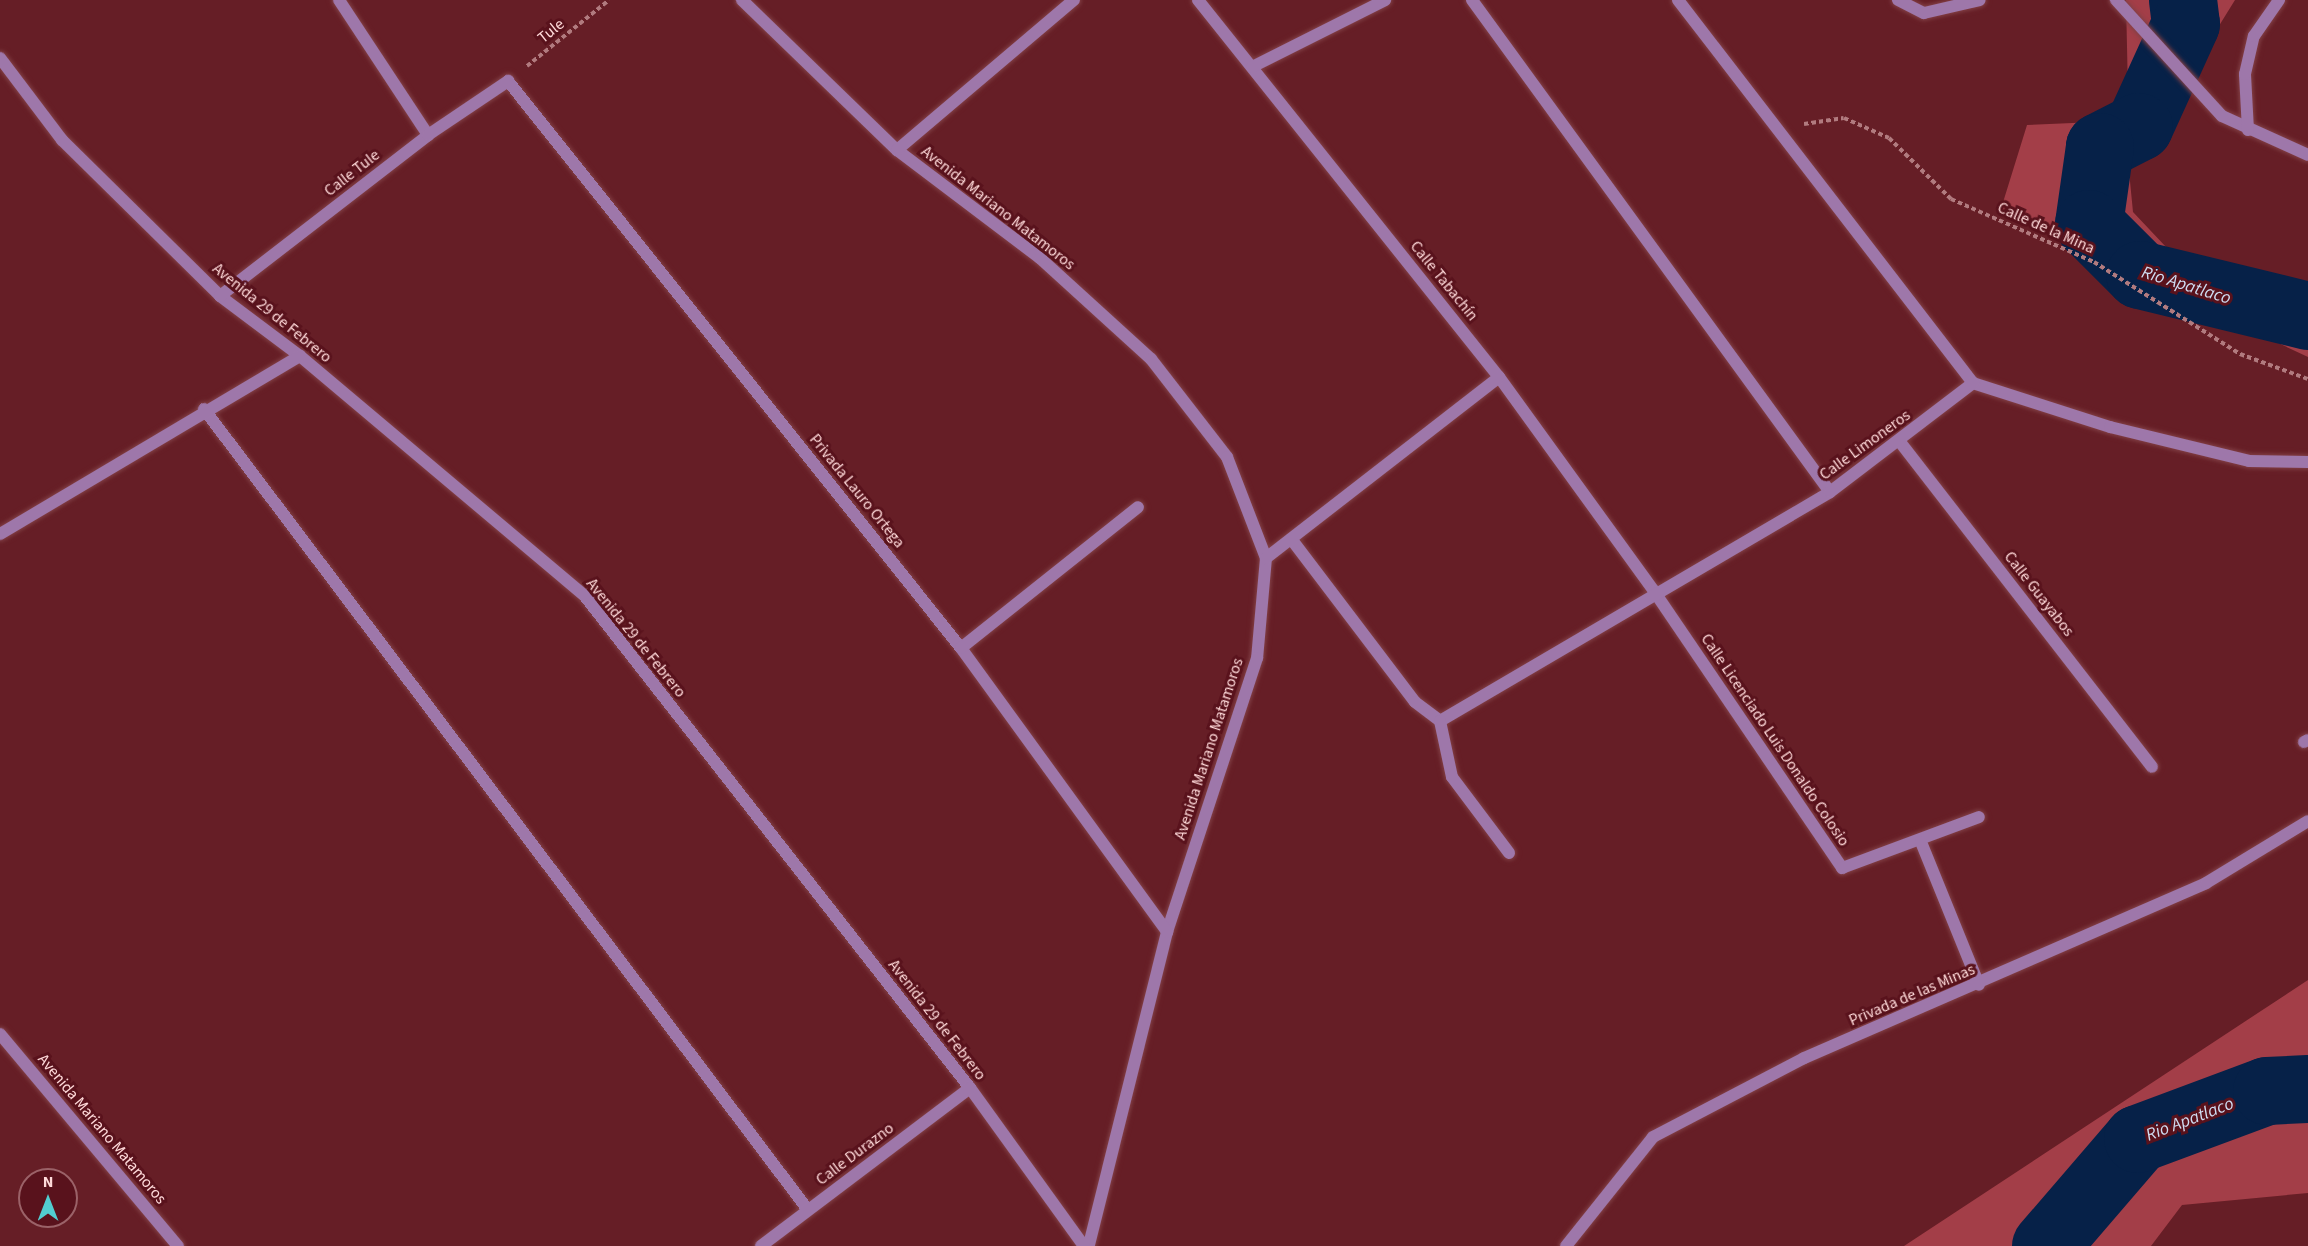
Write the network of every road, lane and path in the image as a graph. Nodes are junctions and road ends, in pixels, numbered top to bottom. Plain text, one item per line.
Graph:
1 (339, 0) edge
2 (609, 0) edge
3 (742, 0) edge
4 (1074, 0) edge
5 (1197, 0) edge
6 (1385, 0) edge
7 (1472, 0) edge
8 (1678, 0) edge
9 (1898, 0) edge
10 (1980, 0) edge
11 (2116, 0) edge
12 (2279, 0) edge
13 (0, 58) edge
14 (1252, 67) junction
15 (508, 81) junction
16 (1777, 127) junction
17 (2248, 130) junction
18 (428, 135) junction
19 (897, 150) junction
20 (2308, 155) edge
21 (220, 296) junction
22 (300, 356) junction
23 (1498, 377) junction
24 (2308, 379) edge
25 (1973, 383) junction
26 (204, 409) junction
27 (1900, 442) junction
28 (2308, 462) edge
29 (1830, 492) junction
30 (1138, 507) dead end
31 (0, 534) edge
32 (1292, 540) junction
33 (1266, 558) junction
34 (1654, 591) junction
35 (961, 648) junction
36 (1440, 721) junction
37 (2152, 767) dead end
38 (1979, 817) dead end
39 (2308, 820) edge
40 (1922, 842) junction
41 (1509, 853) dead end
42 (1167, 933) junction
43 (1980, 985) junction
44 (0, 1034) edge
45 (970, 1088) junction
46 (808, 1210) junction
47 (178, 1246) edge
48 (761, 1246) edge
49 (1084, 1246) edge
50 (1089, 1246) edge
51 (1566, 1246) edge

1 - 18 street
2 - 15 path, Tule
3 - 19 street, Avenida Mariano Matamoros
4 - 19 street
5 - 14 street, Calle Tabachín
6 - 14 street
7 - 29 street
8 - 16 street
9 - 10 street
11 - 17 street
12 - 17 street
13 - 21 street, Avenida 29 de Febrero
14 - 23 street, Calle Tabachín
15 - 18 street, Calle Tule
15 - 35 street, Privada Lauro Ortega
16 - 24 path, Calle de la Mina
16 - 25 street
17 - 20 street
18 - 21 street, Calle Tule
19 - 33 street, Avenida Mariano Matamoros
21 - 22 street, Avenida 29 de Febrero
22 - 26 street
22 - 45 street, Avenida 29 de Febrero
23 - 32 street
23 - 34 street, Calle Tabachín
25 - 27 street, Calle Limoneros
25 - 28 street
26 - 31 street
26 - 46 street
27 - 29 street, Calle Limoneros
27 - 37 street, Calle Guayabos
29 - 34 street, Calle Limoneros
30 - 35 street
32 - 33 street
32 - 36 street
33 - 42 street, Avenida Mariano Matamoros
34 - 36 street, Calle Limoneros
34 - 40 street, Calle Licenciado Luis Donaldo Colosio
35 - 42 street, Privada Lauro Ortega
36 - 41 street
38 - 40 street, Calle Licenciado Luis Donaldo Colosio
39 - 43 street, Privada de las Minas
40 - 43 street
42 - 50 street, Avenida Mariano Matamoros
43 - 51 street, Privada de las Minas
44 - 47 street, Avenida Mariano Matamoros
45 - 46 street, Calle Durazno
45 - 49 street, Avenida 29 de Febrero
46 - 48 street, Calle Durazno

